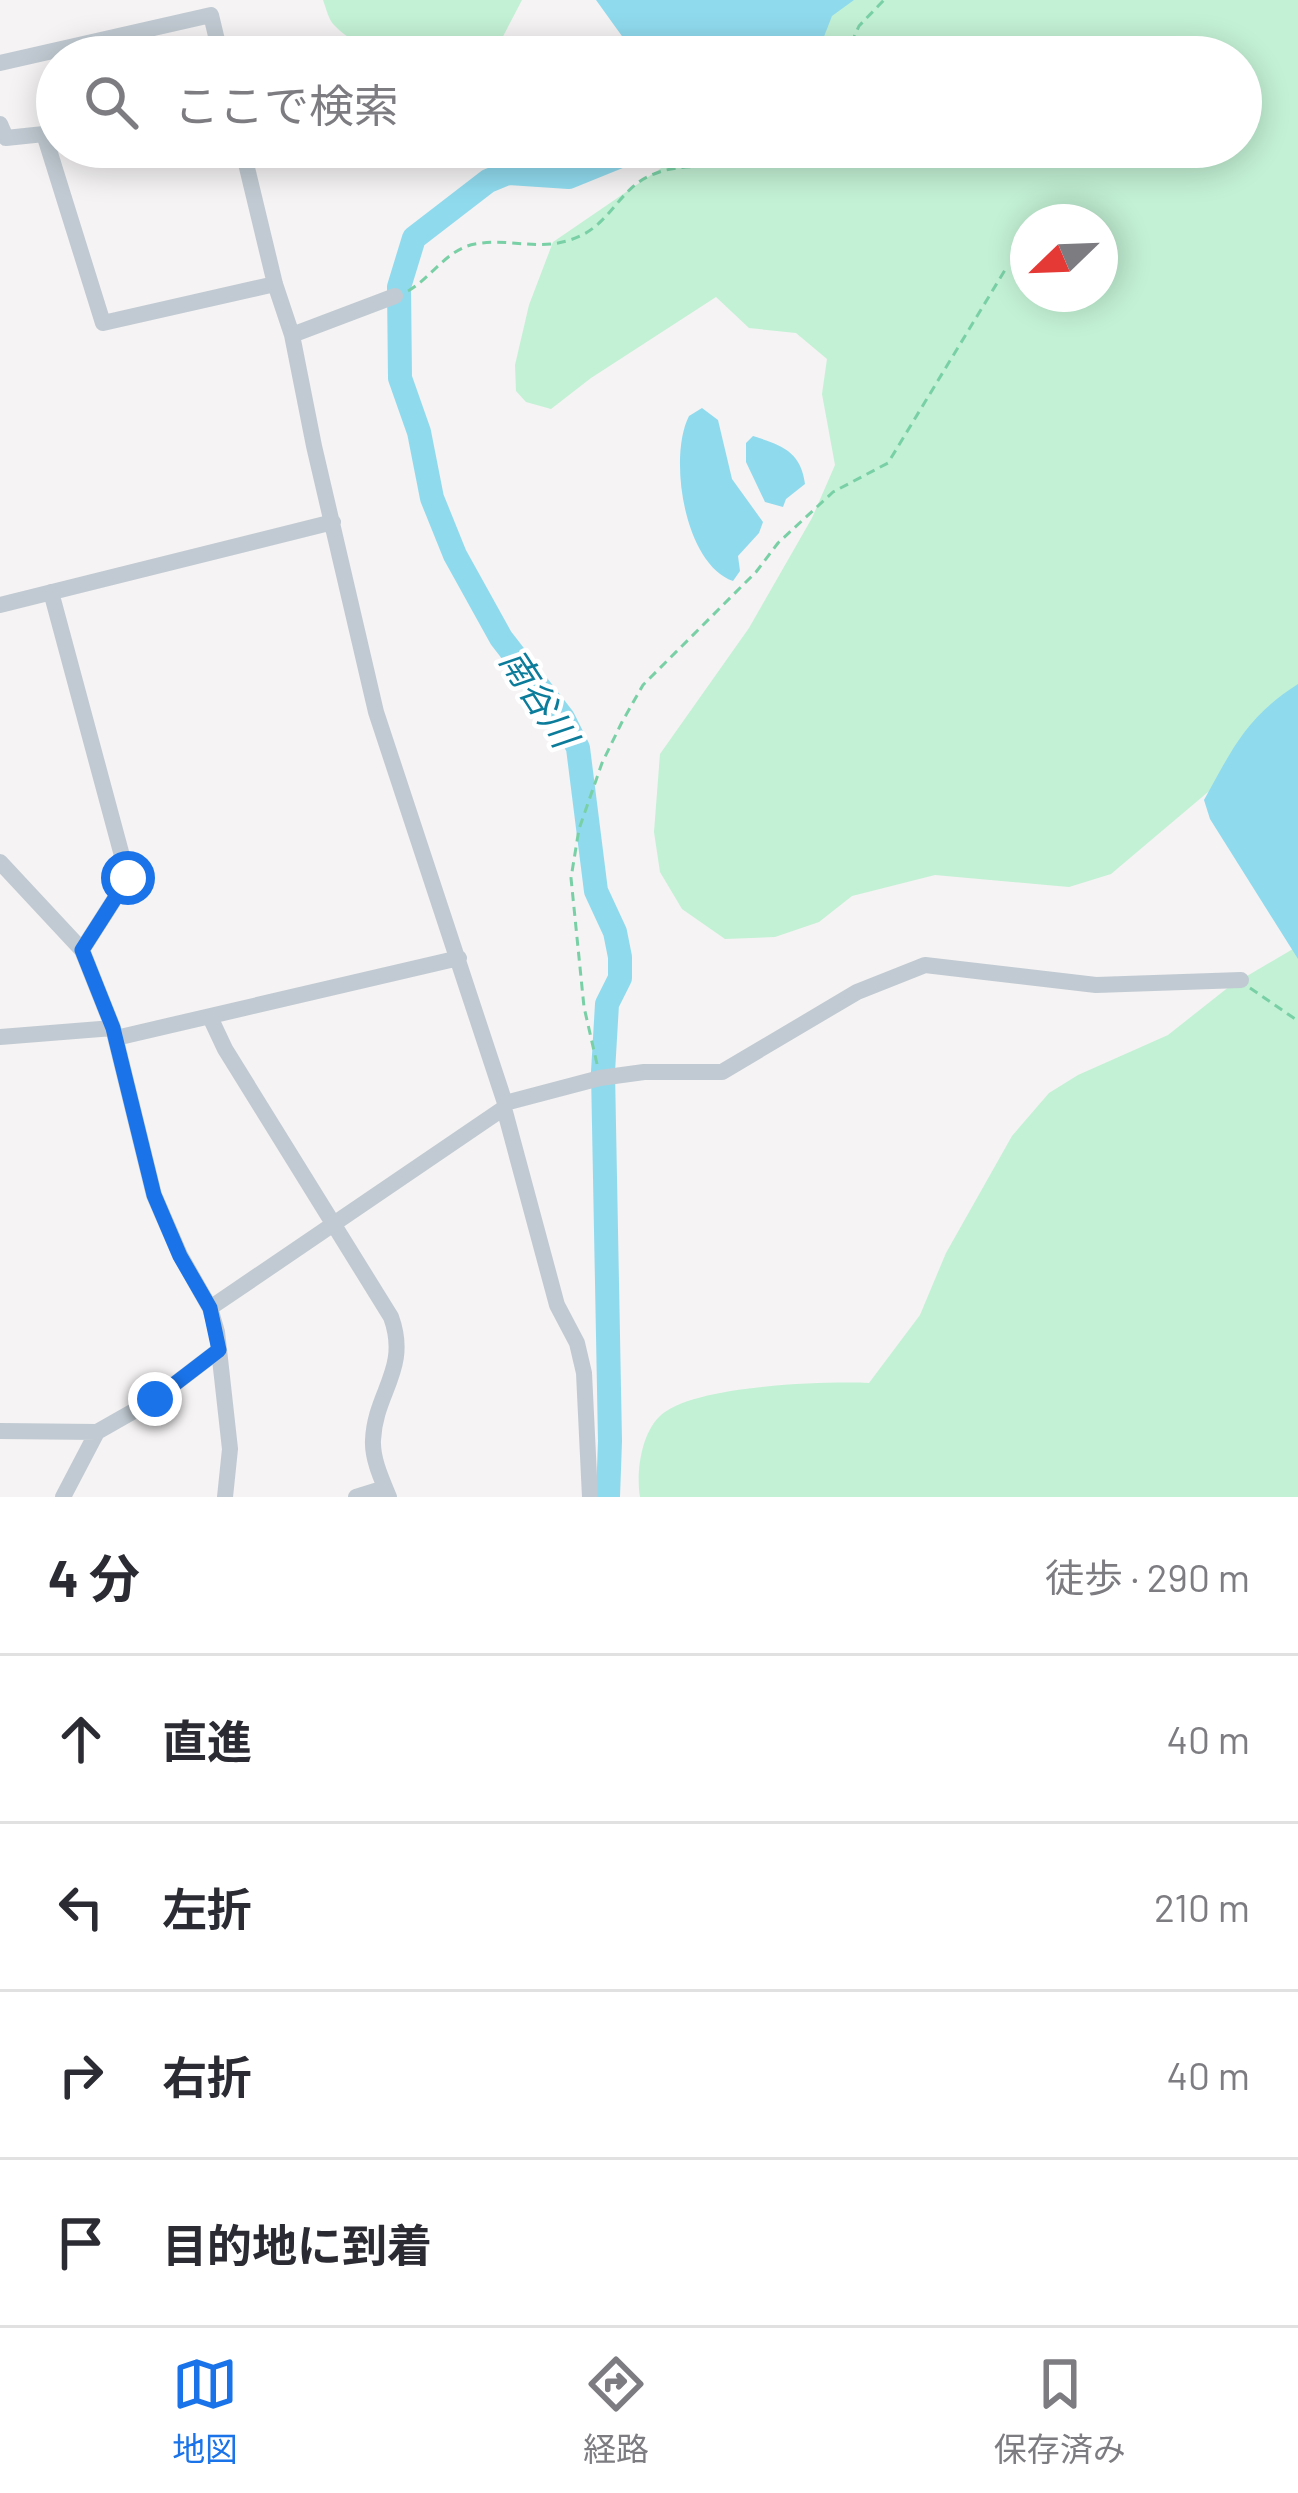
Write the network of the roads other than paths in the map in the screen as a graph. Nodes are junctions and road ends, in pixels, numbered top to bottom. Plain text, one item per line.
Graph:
1 (121, 36) edge
2 (215, 36) edge
3 (36, 55) edge
4 (0, 63) edge
5 (0, 124) edge
6 (36, 135) edge
7 (55, 168) edge
8 (247, 168) edge
9 (275, 284) junction
10 (402, 293) road end
11 (292, 335) junction
12 (332, 522) junction
13 (52, 592) junction
14 (0, 604) edge
15 (0, 862) edge
16 (82, 950) junction
17 (459, 958) junction
18 (1241, 980) road end
19 (210, 1017) junction
20 (114, 1033) junction
21 (0, 1036) edge
22 (337, 1225) junction
23 (210, 1308) junction
24 (219, 1350) junction
25 (0, 1431) edge
26 (98, 1432) junction
27 (387, 1492) edge
28 (63, 1497) edge
29 (225, 1497) edge
30 (356, 1497) edge
31 (590, 1497) edge

1 - 2 street
3 - 4 street
5 - 6 street
7 - 9 street
8 - 9 street
9 - 11 street
10 - 11 street
11 - 12 street
12 - 13 street
12 - 17 street
13 - 14 street
13 - 16 street
15 - 16 street
16 - 20 street
17 - 18 street
17 - 19 street
19 - 20 street
19 - 22 street
20 - 21 street
20 - 23 street
22 - 23 street
22 - 27 street
22 - 31 street
23 - 24 street
24 - 26 street
24 - 29 street
25 - 26 street
26 - 28 street
27 - 30 street

